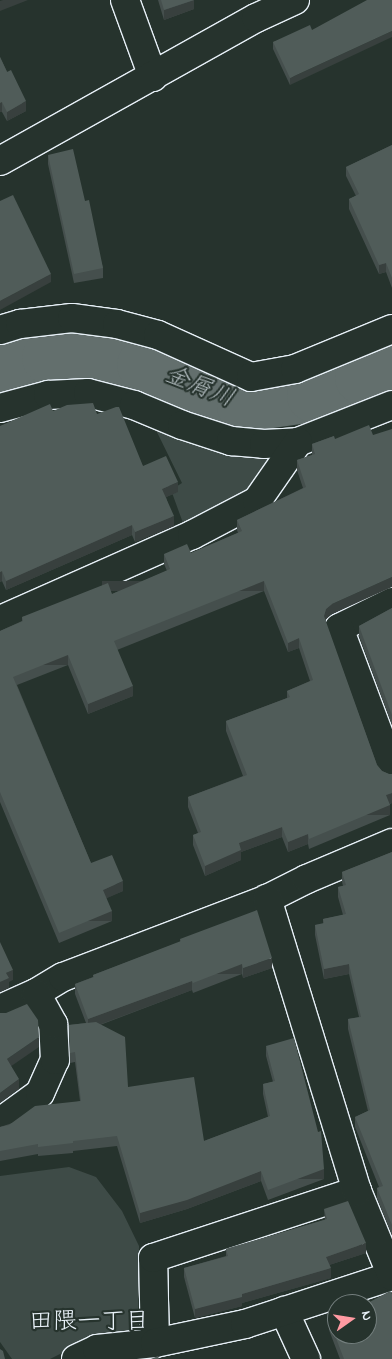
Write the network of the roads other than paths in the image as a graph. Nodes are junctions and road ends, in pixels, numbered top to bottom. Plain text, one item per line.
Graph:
1 (125, 0) edge
2 (295, 0) edge
3 (153, 77) junction
4 (0, 161) edge
5 (392, 329) edge
6 (0, 330) edge
7 (392, 405) edge
8 (0, 408) edge
9 (298, 442) junction
10 (392, 602) edge
11 (0, 620) edge
12 (392, 769) edge
13 (392, 844) edge
14 (267, 899) junction
15 (36, 993) junction
16 (0, 1009) edge
17 (0, 1122) edge
18 (357, 1191) junction
19 (284, 1311) junction
20 (155, 1344) junction
21 (76, 1359) edge
22 (306, 1359) edge

1 - 3 street
2 - 3 street
3 - 4 street
5 - 6 street
7 - 9 street
8 - 9 street
9 - 11 street
10 - 12 street
13 - 14 street
14 - 15 street
14 - 18 street
15 - 16 street
15 - 17 street
18 - 19 street
18 - 20 street
19 - 20 street
19 - 22 street
20 - 21 street

